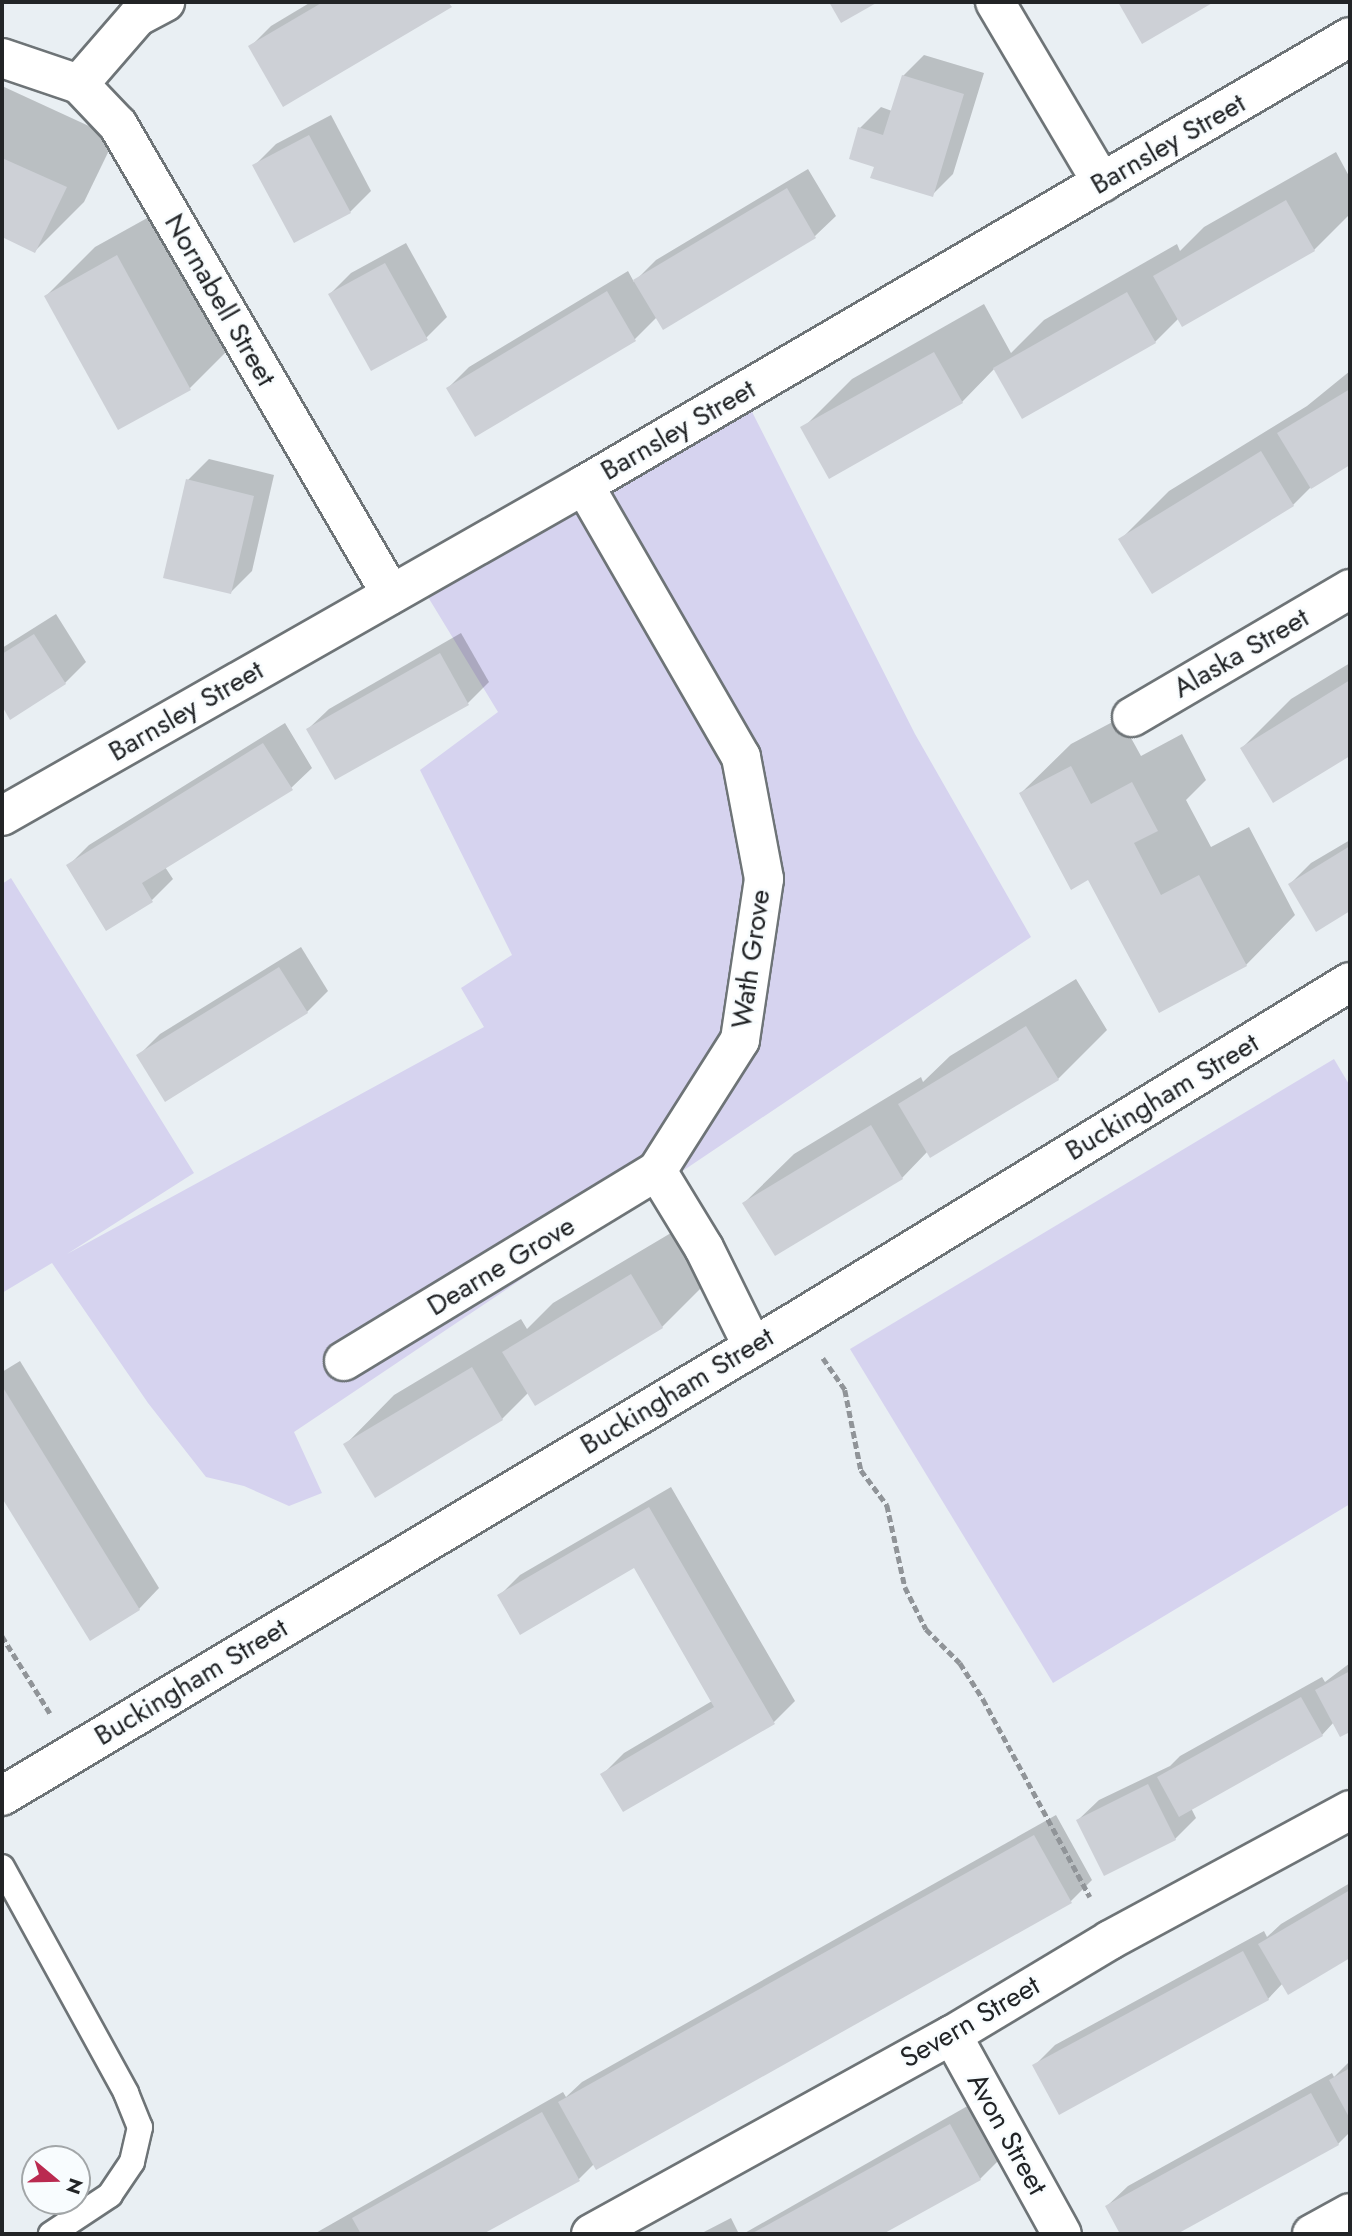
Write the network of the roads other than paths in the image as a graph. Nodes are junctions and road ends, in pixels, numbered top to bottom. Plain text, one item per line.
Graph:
1 (165, 2) edge
2 (995, 2) edge
3 (1350, 37) edge
4 (2, 58) edge
5 (79, 84) junction
6 (1102, 183) junction
7 (584, 485) junction
8 (1350, 589) edge
9 (391, 594) junction
10 (1132, 717) dead end
11 (2, 816) edge
12 (1350, 982) edge
13 (657, 1171) junction
14 (752, 1345) junction
15 (344, 1361) dead end
16 (2, 1796) edge
17 (1350, 1810) edge
18 (2, 1867) edge
19 (952, 2035) junction
20 (1350, 2213) edge
21 (51, 2234) edge
22 (591, 2234) edge
23 (1062, 2234) edge
24 (1312, 2234) edge

1 - 5 street
2 - 6 street
3 - 6 street, Barnsley Street
4 - 5 street, Nornabell Street
5 - 9 street, Nornabell Street
6 - 7 street, Barnsley Street
7 - 9 street, Barnsley Street
7 - 13 street, Wath Grove
8 - 10 street, Alaska Street
9 - 11 street, Barnsley Street
12 - 14 street, Buckingham Street
13 - 14 street
13 - 15 street, Dearne Grove
14 - 16 street, Buckingham Street
17 - 19 street, Severn Street
18 - 21 lane
19 - 22 street, Severn Street
19 - 23 street, Avon Street
20 - 24 street

